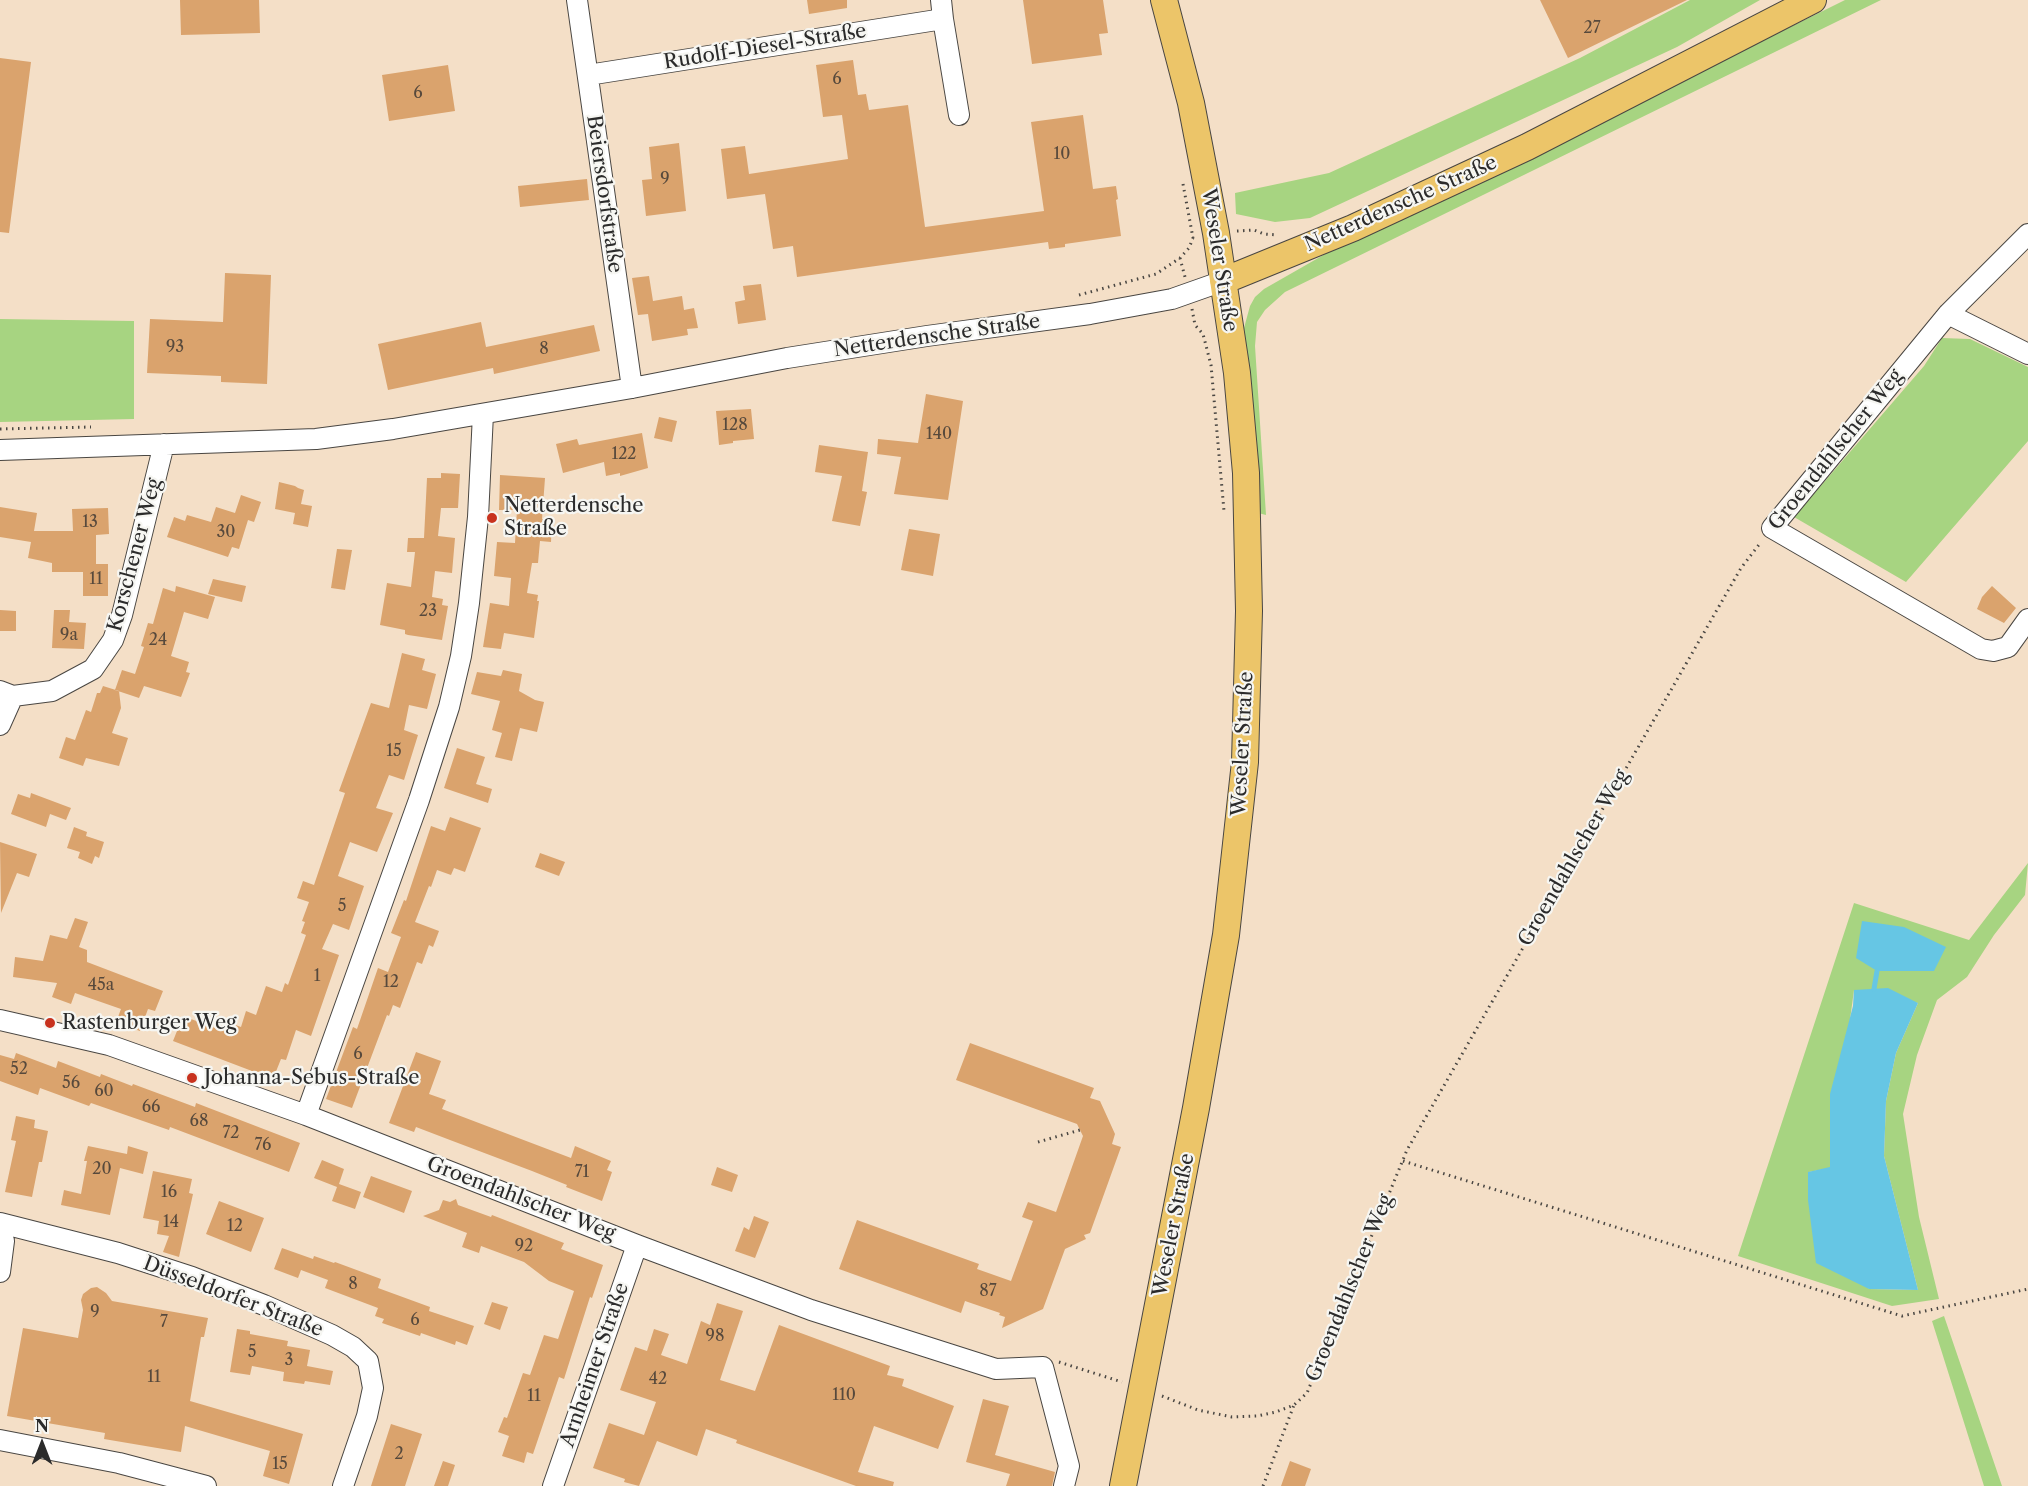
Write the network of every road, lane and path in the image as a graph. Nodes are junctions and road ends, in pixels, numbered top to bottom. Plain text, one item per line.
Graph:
1 (577, 0) edge
2 (1164, 0) edge
3 (1813, 0) edge
4 (942, 10) edge
5 (588, 75) junction
6 (959, 115) dead end
7 (2028, 234) edge
8 (1180, 258) dead end
9 (1223, 281) junction
10 (1189, 293) junction
11 (1948, 314) junction
12 (2028, 354) edge
13 (632, 388) junction
14 (483, 414) junction
15 (92, 427) dead end
16 (0, 429) edge
17 (164, 444) junction
18 (0, 450) edge
19 (1224, 516) dead end
20 (1772, 528) junction
21 (2028, 619) edge
22 (6, 693) edge
23 (0, 725) edge
24 (0, 1020) edge
25 (306, 1115) junction
26 (1080, 1130) dead end
27 (1038, 1142) dead end
28 (1403, 1161) junction
29 (3, 1232) edge
30 (637, 1245) junction
31 (0, 1272) edge
32 (2028, 1289) edge
33 (1043, 1366) junction
34 (1134, 1386) junction
35 (1294, 1405) junction
36 (0, 1440) edge
37 (206, 1486) edge
38 (343, 1486) edge
39 (553, 1486) edge
40 (1064, 1486) edge
41 (1123, 1486) edge
42 (1263, 1486) edge

1 - 5 street, Beiersdorfstraße
2 - 9 main road, Weseler Straße
3 - 9 main road, Netterdensche Straße
4 - 5 street, Rudolf-Diesel-Straße
4 - 6 street, Rudolf-Diesel-Straße
5 - 13 street, Beiersdorfstraße
7 - 11 street, Groendahlscher Weg
8 - 10 path
9 - 10 street, Netterdensche Straße
9 - 34 main road, Weseler Straße
10 - 13 street, Netterdensche Straße
10 - 19 path
11 - 12 street
11 - 20 street, Groendahlscher Weg
13 - 14 street, Netterdensche Straße
14 - 17 street, Netterdensche Straße
14 - 25 street
15 - 16 path
17 - 18 street, Netterdensche Straße
17 - 22 street, Korschener Weg
20 - 21 street
20 - 28 path, Groendahlscher Weg
22 - 23 street
24 - 25 street, Groendahlscher Weg
25 - 30 street, Groendahlscher Weg
26 - 27 path
28 - 32 path
28 - 35 path, Groendahlscher Weg
29 - 31 street
29 - 38 street, Düsseldorfer Straße
30 - 33 street, Groendahlscher Weg
30 - 39 street, Arnheimer Straße
33 - 34 path
33 - 40 street
34 - 35 path
34 - 41 main road, Weseler Straße
35 - 42 path, Groendahlscher Weg
36 - 37 street

